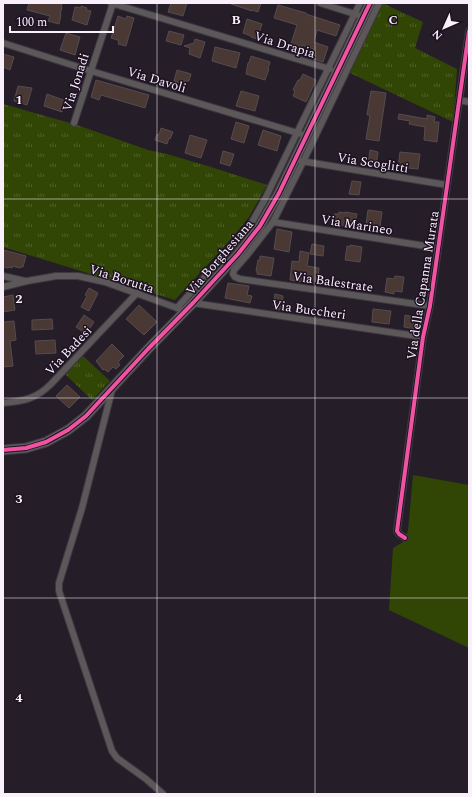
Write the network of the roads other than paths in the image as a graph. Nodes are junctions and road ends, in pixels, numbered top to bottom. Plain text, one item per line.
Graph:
1 (112, 3) edge
2 (320, 3) edge
3 (360, 3) edge
4 (370, 3) edge
5 (380, 3) edge
6 (354, 14) junction
7 (364, 17) junction
8 (469, 32) edge
9 (3, 42) edge
10 (328, 68) junction
11 (91, 71) junction
12 (338, 71) junction
13 (459, 100) junction
14 (469, 102) edge
15 (74, 123) dead end
16 (302, 135) junction
17 (299, 161) junction
18 (447, 185) junction
19 (270, 201) junction
20 (273, 222) junction
21 (438, 248) junction
22 (3, 276) edge
23 (234, 276) joint
24 (27, 281) junction
25 (3, 287) edge
26 (137, 293) junction
27 (193, 303) junction
28 (430, 306) junction
29 (181, 309) junction
30 (423, 337) junction
31 (112, 388) junction
32 (3, 403) edge
33 (3, 450) edge
34 (405, 538) dead end
35 (163, 794) edge

1 - 10 street, Via Drapia
1 - 11 street, Via Jonadi
2 - 6 street
3 - 6 street, Via Borghesiana
4 - 7 street, Via Borghesiana
5 - 17 street, Via Borghesiana
6 - 7 street
6 - 10 street, Via Borghesiana
7 - 12 street, Via Borghesiana
8 - 13 street, Via della Capanna Murata
9 - 11 street, Via Davoli
10 - 12 street, Via Drapia
10 - 16 street, Via Borghesiana
11 - 15 street, Via Jonadi
11 - 16 street, Via Davoli
12 - 16 street, Via Borghesiana
13 - 14 street
13 - 18 street, Via della Capanna Murata
16 - 17 street, Via Borghesiana
16 - 19 street, Via Borghesiana
17 - 18 street, Via Scoglitti
17 - 19 street, Via Borghesiana
17 - 20 street, Via Borghesiana
18 - 21 street, Via della Capanna Murata
19 - 27 street, Via Borghesiana
19 - 29 street, Via Borghesiana
20 - 21 street, Via Marineo
20 - 23 street, Via Borghesiana
21 - 28 street, Via della Capanna Murata
22 - 24 street
23 - 28 street, Via Balestrate
24 - 25 street, Via Borutta
24 - 26 street, Via Borutta
26 - 29 street, Via Borutta
26 - 32 street, Via Badesi
27 - 29 street, Via Borghesiana
27 - 30 street, Via Buccheri
28 - 30 street, Via della Capanna Murata
29 - 31 street, Via Borghesiana
30 - 34 street, Via della Capanna Murata
31 - 33 street, Via Borghesiana
31 - 35 street

